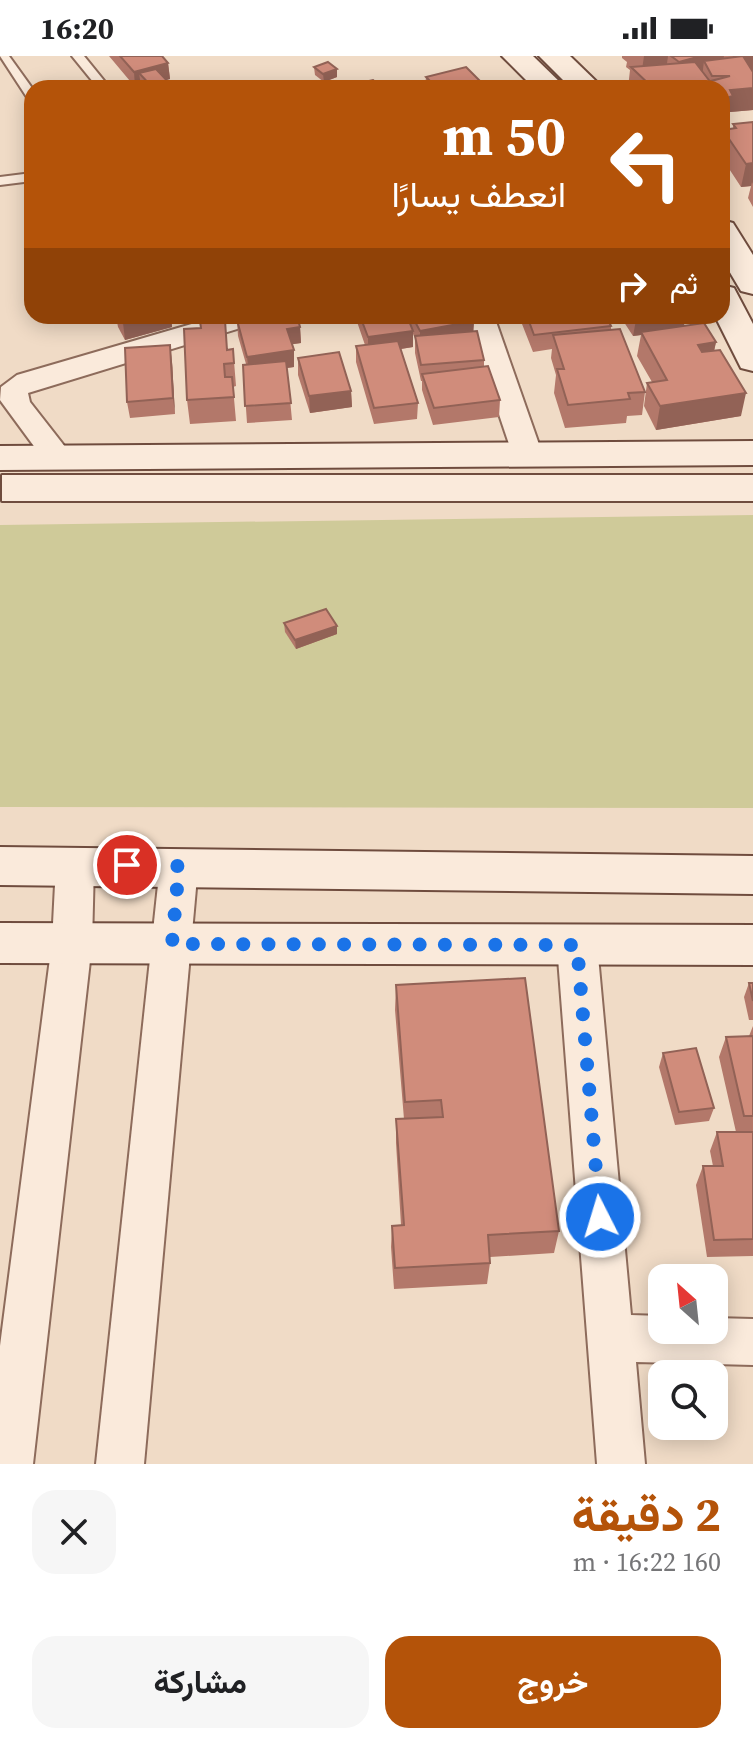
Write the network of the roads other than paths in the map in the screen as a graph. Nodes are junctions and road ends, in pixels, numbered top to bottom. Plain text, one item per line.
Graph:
1 (3, 56) edge
2 (78, 56) edge
3 (516, 56) edge
4 (553, 56) edge
5 (98, 80) edge
6 (542, 80) edge
7 (579, 80) edge
8 (24, 85) edge
9 (24, 178) edge
10 (0, 181) edge
11 (737, 246) edge
12 (753, 284) edge
13 (730, 312) edge
14 (223, 324) edge
15 (483, 324) edge
16 (753, 360) edge
17 (745, 451) edge
18 (527, 453) junction
19 (58, 457) junction
20 (0, 458) edge
21 (0, 488) edge
22 (753, 488) edge
23 (75, 865) junction
24 (0, 866) edge
25 (179, 866) junction
26 (753, 875) edge
27 (0, 943) edge
28 (72, 943) junction
29 (172, 944) junction
30 (577, 945) junction
31 (753, 945) edge
32 (610, 1338) junction
33 (753, 1342) edge
34 (10, 1370) edge
35 (9, 1464) edge
36 (120, 1464) edge
37 (621, 1464) edge

1 - 8 lane
2 - 5 lane
3 - 6 street
4 - 7 street
9 - 10 lane
11 - 12 street
13 - 16 street
14 - 19 street
15 - 18 street
17 - 18 street
18 - 19 street
19 - 20 street
21 - 22 street
23 - 24 street
23 - 25 street
23 - 28 street
25 - 26 street
25 - 29 street
27 - 28 street
28 - 29 street
28 - 34 street
29 - 30 street
29 - 36 street
30 - 31 street
30 - 32 street
32 - 33 street
32 - 37 street
34 - 35 street

